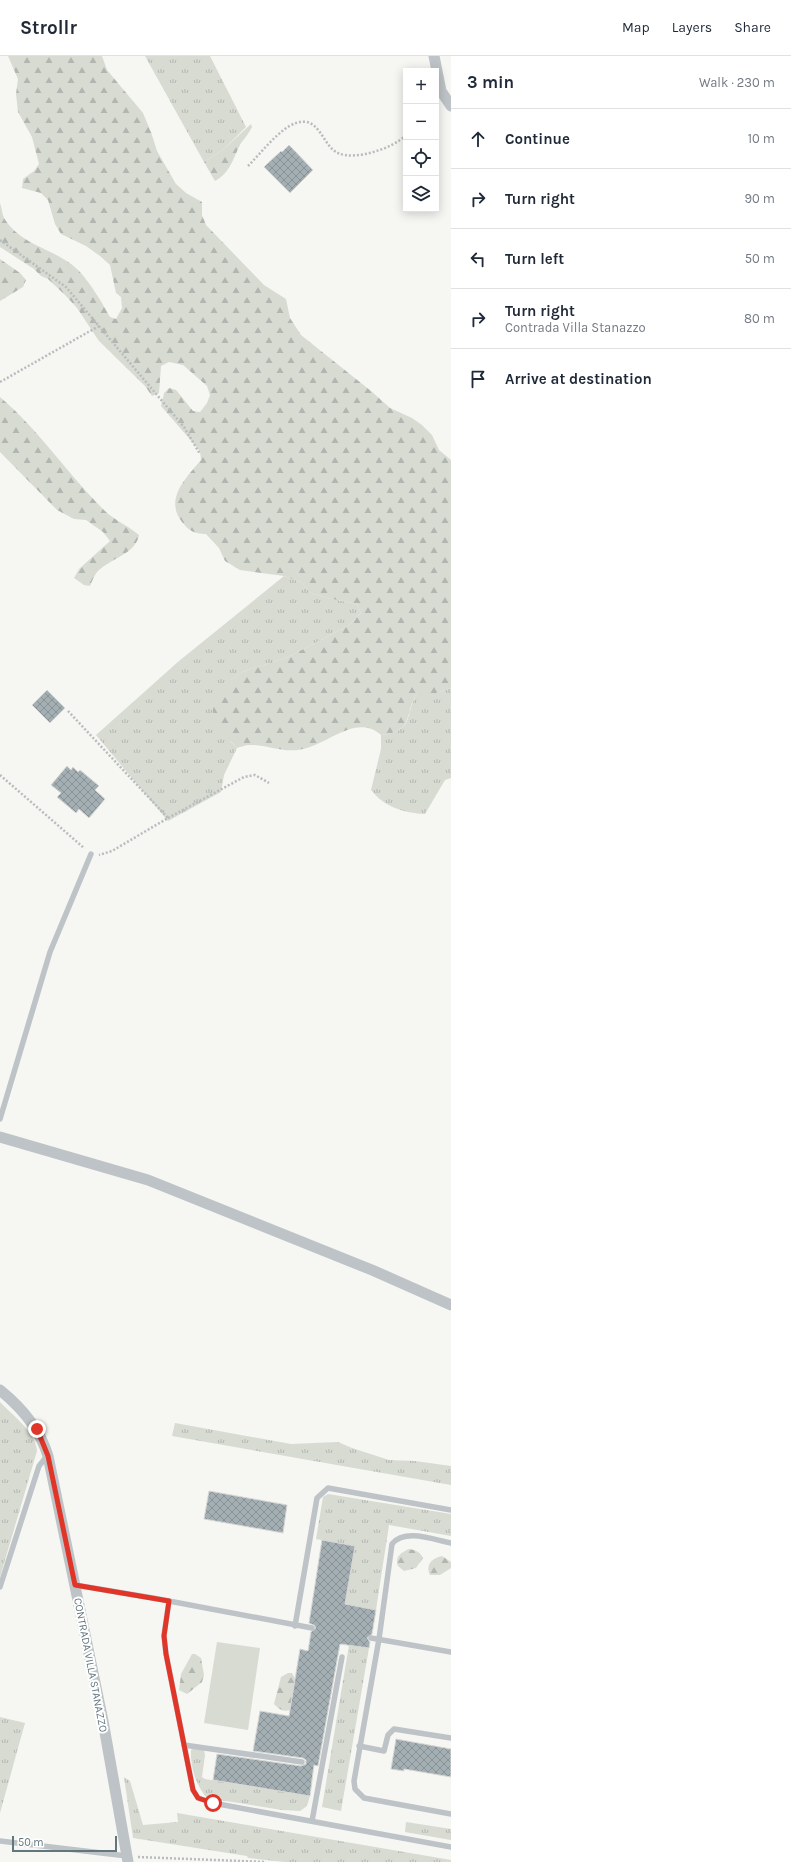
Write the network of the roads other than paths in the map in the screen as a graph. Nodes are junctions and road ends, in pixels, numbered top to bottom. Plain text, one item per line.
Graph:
1 (434, 56) edge
2 (451, 106) edge
3 (91, 854) road end
4 (0, 1119) edge
5 (0, 1137) edge
6 (451, 1305) edge
7 (0, 1390) edge
8 (48, 1456) junction
9 (451, 1510) edge
10 (451, 1543) edge
11 (75, 1585) junction
12 (0, 1586) edge
13 (169, 1601) junction
14 (295, 1626) junction
15 (312, 1628) dead end
16 (371, 1638) dead end
17 (379, 1639) junction
18 (451, 1652) edge
19 (342, 1657) dead end
20 (451, 1738) edge
21 (184, 1744) junction
22 (359, 1746) junction
23 (302, 1762) dead end
24 (451, 1814) edge
25 (312, 1821) junction
26 (0, 1841) edge
27 (451, 1847) edge
28 (128, 1859) edge

1 - 2 street
3 - 4 lane
5 - 6 street
7 - 8 street, CONTRADA VILLA STANAZZO
8 - 11 street, CONTRADA VILLA STANAZZO
8 - 12 lane
9 - 14 lane
10 - 17 lane
11 - 13 lane
11 - 28 street, CONTRADA VILLA STANAZZO
13 - 14 lane
13 - 21 lane
14 - 15 lane
16 - 17 lane
17 - 18 lane
17 - 22 lane
19 - 25 lane
20 - 22 lane
21 - 23 lane
21 - 25 lane
22 - 24 lane
25 - 27 lane
26 - 28 lane

